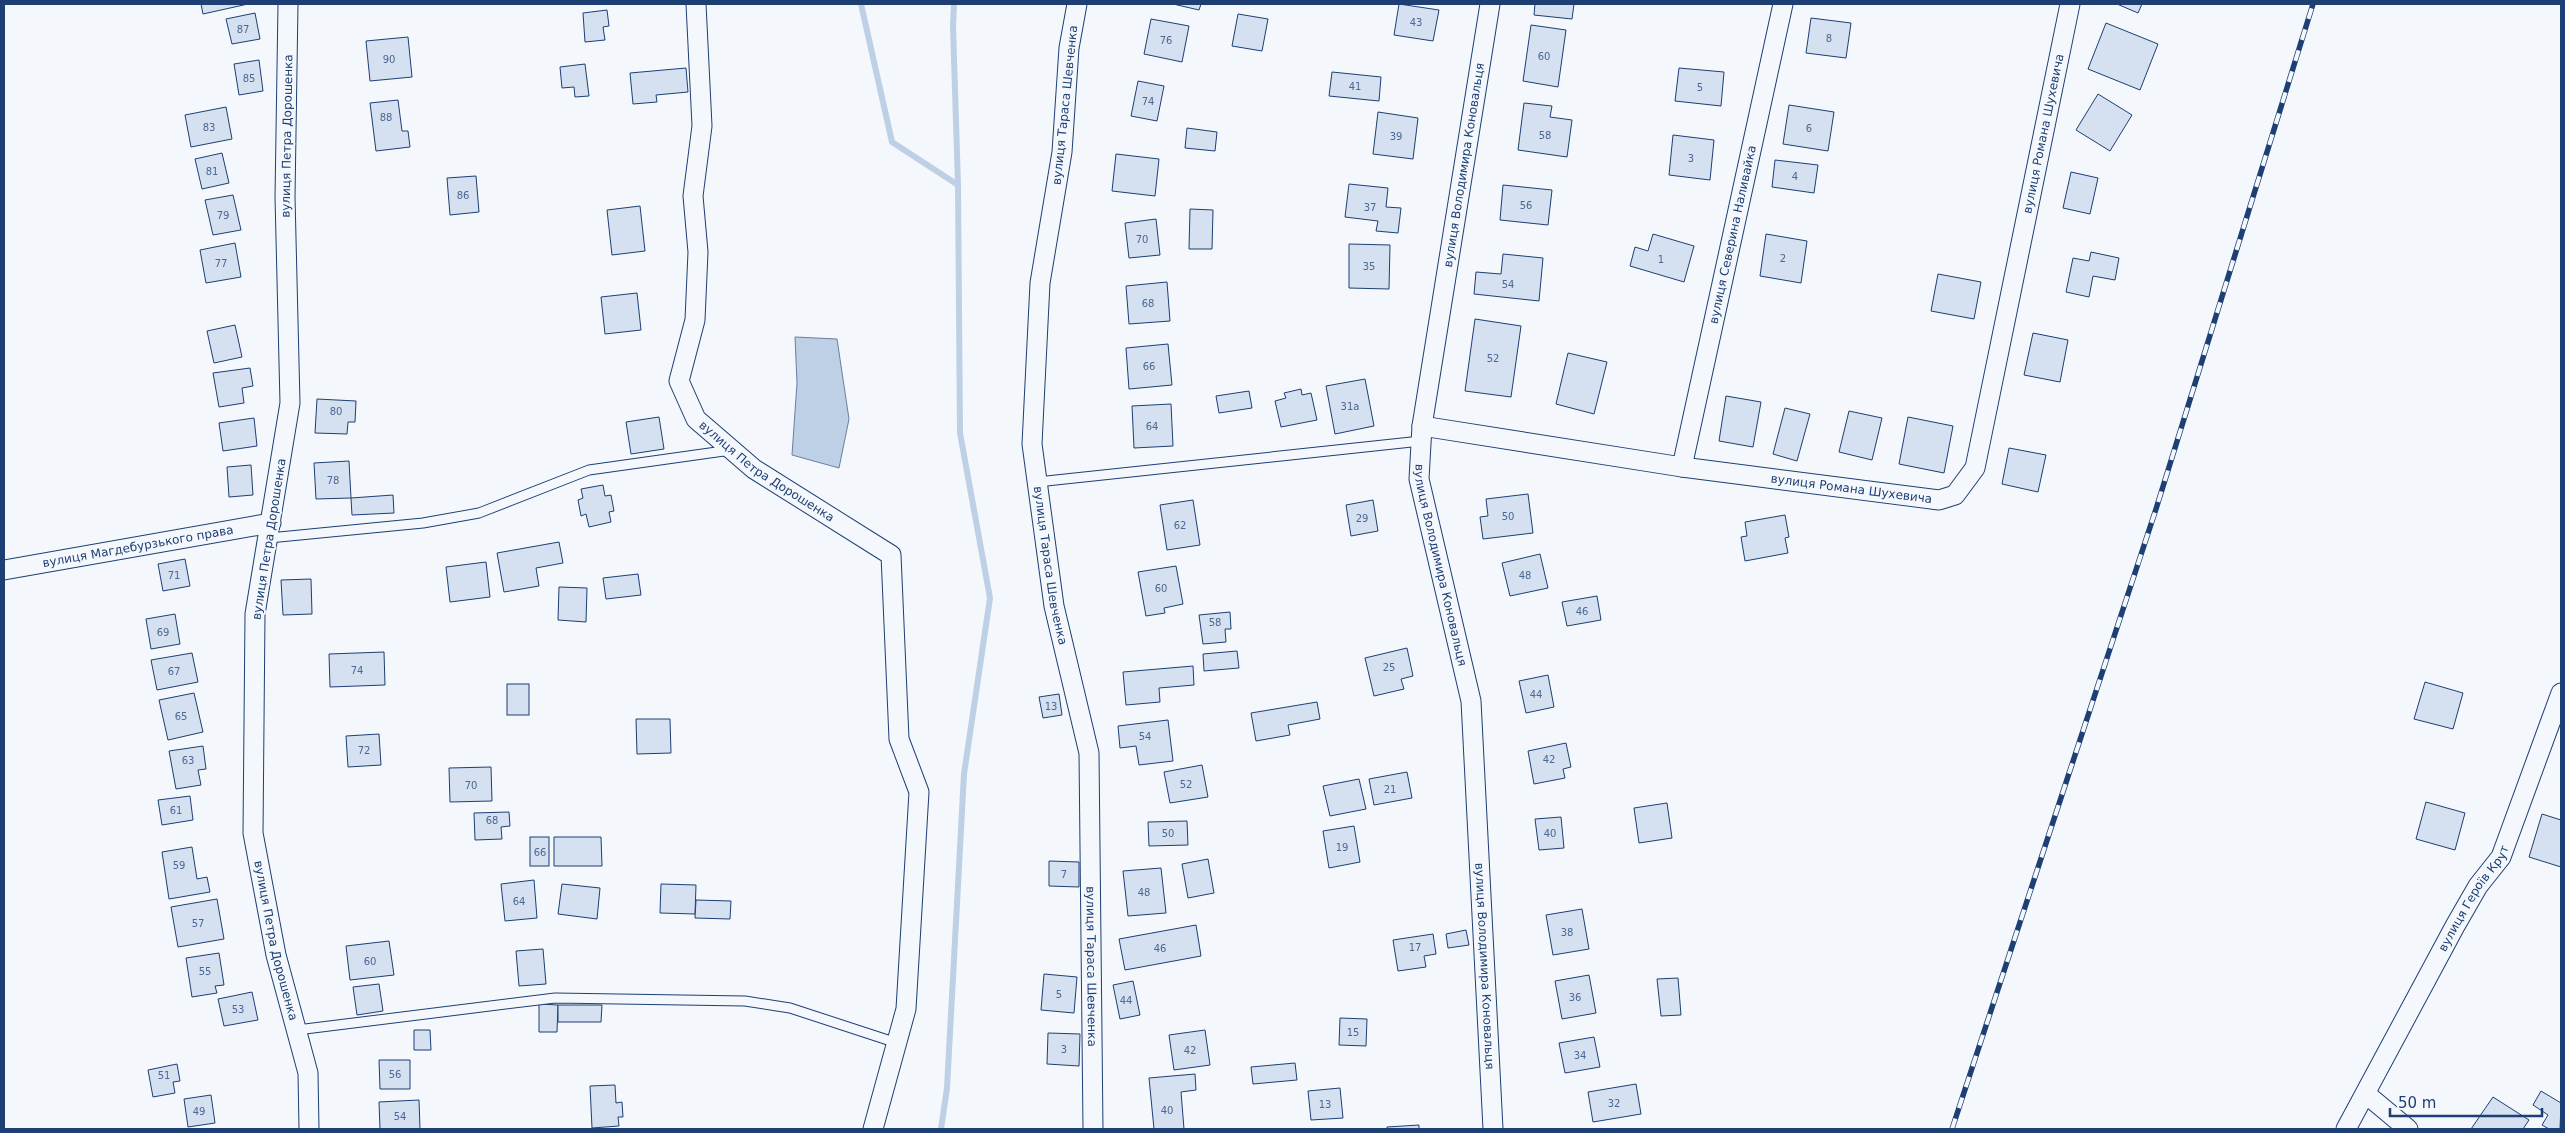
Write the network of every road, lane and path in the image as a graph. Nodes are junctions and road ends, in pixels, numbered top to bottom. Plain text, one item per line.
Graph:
1 (288, 4) edge
2 (696, 4) edge
3 (1077, 4) edge
4 (1490, 4) edge
5 (1783, 4) edge
6 (2070, 4) edge
7 (1422, 433) junction
8 (731, 450) junction
9 (1682, 467) junction
10 (1037, 482) junction
11 (270, 530) junction
12 (4, 570) edge
13 (2561, 693) edge
14 (297, 1030) junction
15 (897, 1043) junction
16 (2366, 1094) junction
17 (309, 1129) edge
18 (873, 1129) edge
19 (1093, 1129) edge
20 (1493, 1129) edge
21 (2346, 1129) edge
22 (2408, 1129) edge

1 - 11 street, вулиця Петра Дорошенка
2 - 8 street, вулиця Петра Дорошенка
3 - 10 street, вулиця Тараса Шевченка
4 - 7 street, вулиця Володимира Коновальця
5 - 9 street, вулиця Северина Наливайка
6 - 9 street, вулиця Романа Шухевича
7 - 9 street, вулиця Романа Шухевича
7 - 10 lane
7 - 20 street, вулиця Володимира Коновальця
8 - 11 lane
8 - 15 street, вулиця Петра Дорошенка
10 - 19 street, вулиця Тараса Шевченка
11 - 12 street, вулиця Магдебурзького права
11 - 14 street, вулиця Петра Дорошенка
13 - 16 street, вулиця Героїв Крут
14 - 15 lane
14 - 17 street, вулиця Петра Дорошенка
15 - 18 street
16 - 21 street, вулиця Героїв Крут
16 - 22 street

